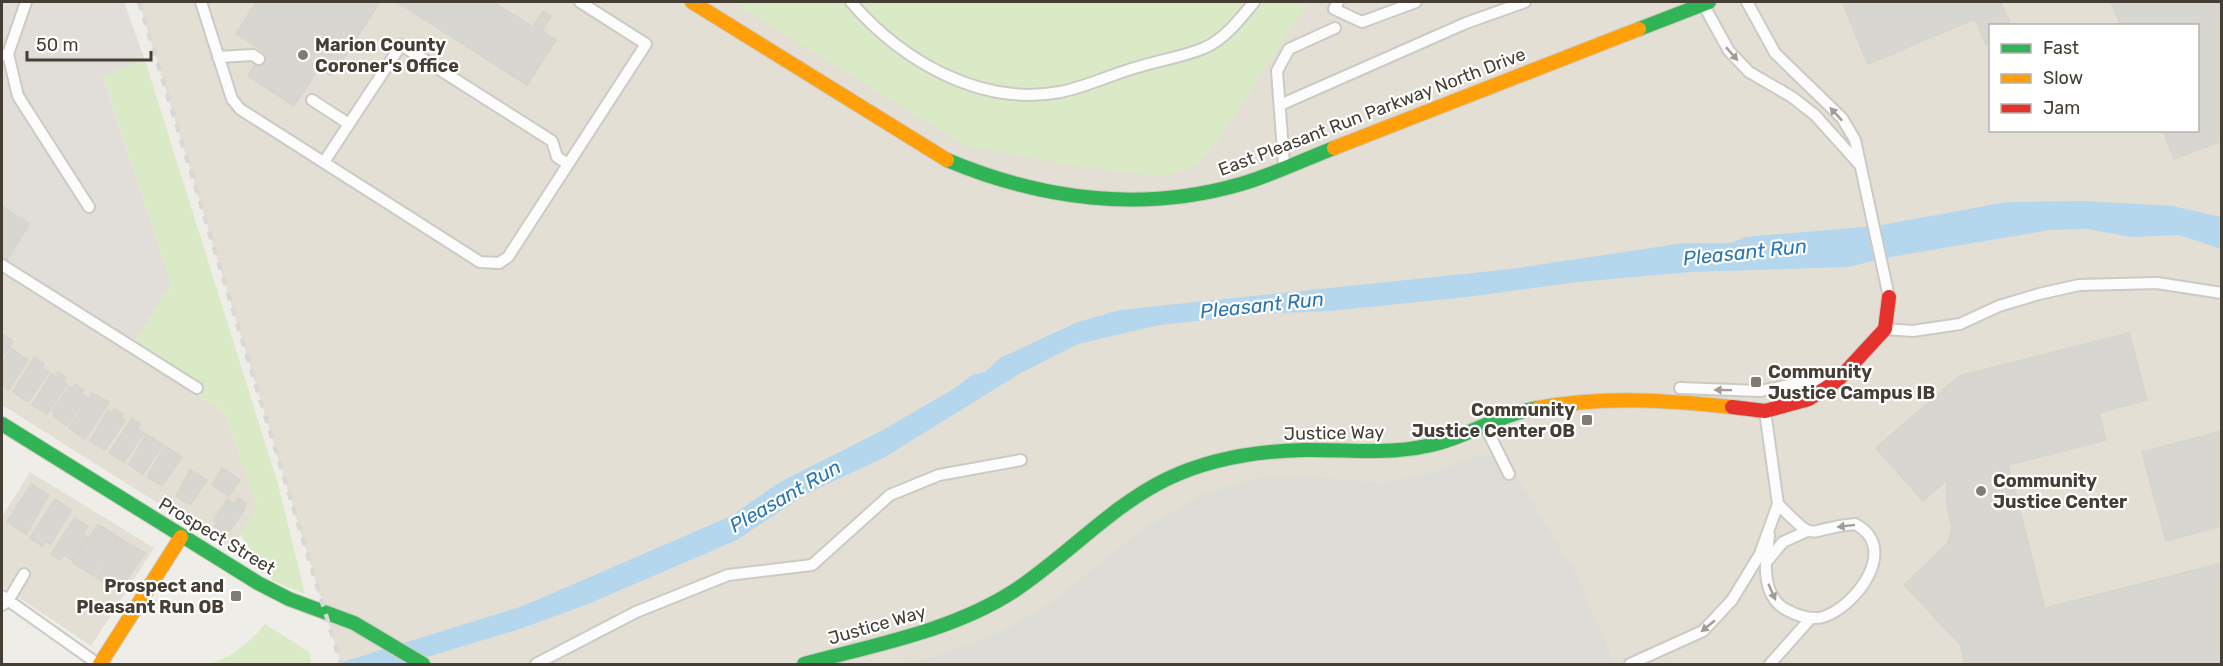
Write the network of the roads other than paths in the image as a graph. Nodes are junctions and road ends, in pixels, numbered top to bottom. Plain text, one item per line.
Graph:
1 (26, 2) edge
2 (201, 2) edge
3 (580, 2) edge
4 (693, 2) edge
5 (851, 2) edge
6 (1254, 2) edge
7 (1338, 2) edge
8 (1416, 2) edge
9 (1525, 2) edge
10 (1748, 2) edge
11 (1706, 3) edge
12 (1335, 28) dead end
13 (5, 54) edge
14 (218, 57) junction
15 (259, 59) dead end
16 (312, 100) dead end
17 (1280, 105) junction
18 (349, 124) junction
19 (324, 162) junction
20 (568, 164) junction
21 (1860, 166) junction
22 (1284, 168) junction
23 (89, 207) dead end
24 (2, 265) edge
25 (2222, 293) edge
26 (1889, 297) joint
27 (1885, 329) junction
28 (1843, 374) junction
29 (197, 388) dead end
30 (1641, 400) junction
31 (1765, 411) junction
32 (2, 424) edge
33 (1484, 424) junction
34 (1021, 460) dead end
35 (1509, 474) dead end
36 (1778, 504) junction
37 (1805, 532) junction
38 (1769, 535) junction
39 (180, 537) junction
40 (1767, 561) junction
41 (24, 574) dead end
42 (4, 601) edge
43 (1810, 618) junction
44 (99, 664) edge
45 (421, 664) edge
46 (536, 664) edge
47 (804, 664) edge
48 (1632, 664) edge
49 (1770, 664) edge

1 - 13 lane
2 - 14 lane
3 - 20 lane
4 - 22 street, East Pleasant Run Parkway North Drive
5 - 6 lane
7 - 8 lane
9 - 17 lane
21 -> 10 lane
11 -> 21 lane
11 - 22 street, East Pleasant Run Parkway North Drive
12 - 17 lane
13 - 23 lane
14 - 15 lane
14 - 19 lane
16 - 18 lane
17 - 22 lane
18 - 19 lane
18 - 20 lane
19 - 20 lane
21 - 26 lane
24 - 29 lane
25 - 27 lane
26 - 27 street
27 - 28 street, Justice Way
28 -> 30 lane
28 - 31 street, Justice Way
30 - 31 street, Justice Way
30 - 33 street, Justice Way
31 - 36 lane
32 - 39 street, Prospect Street
33 - 35 lane
33 - 47 street, Justice Way
34 - 46 lane
36 - 37 lane
36 - 38 lane
37 - 40 lane
43 -> 37 lane
38 - 40 lane
38 -> 48 lane
39 - 44 street
39 - 45 street, Prospect Street
40 -> 43 lane
41 - 42 lane
42 - 44 lane
43 - 49 lane

